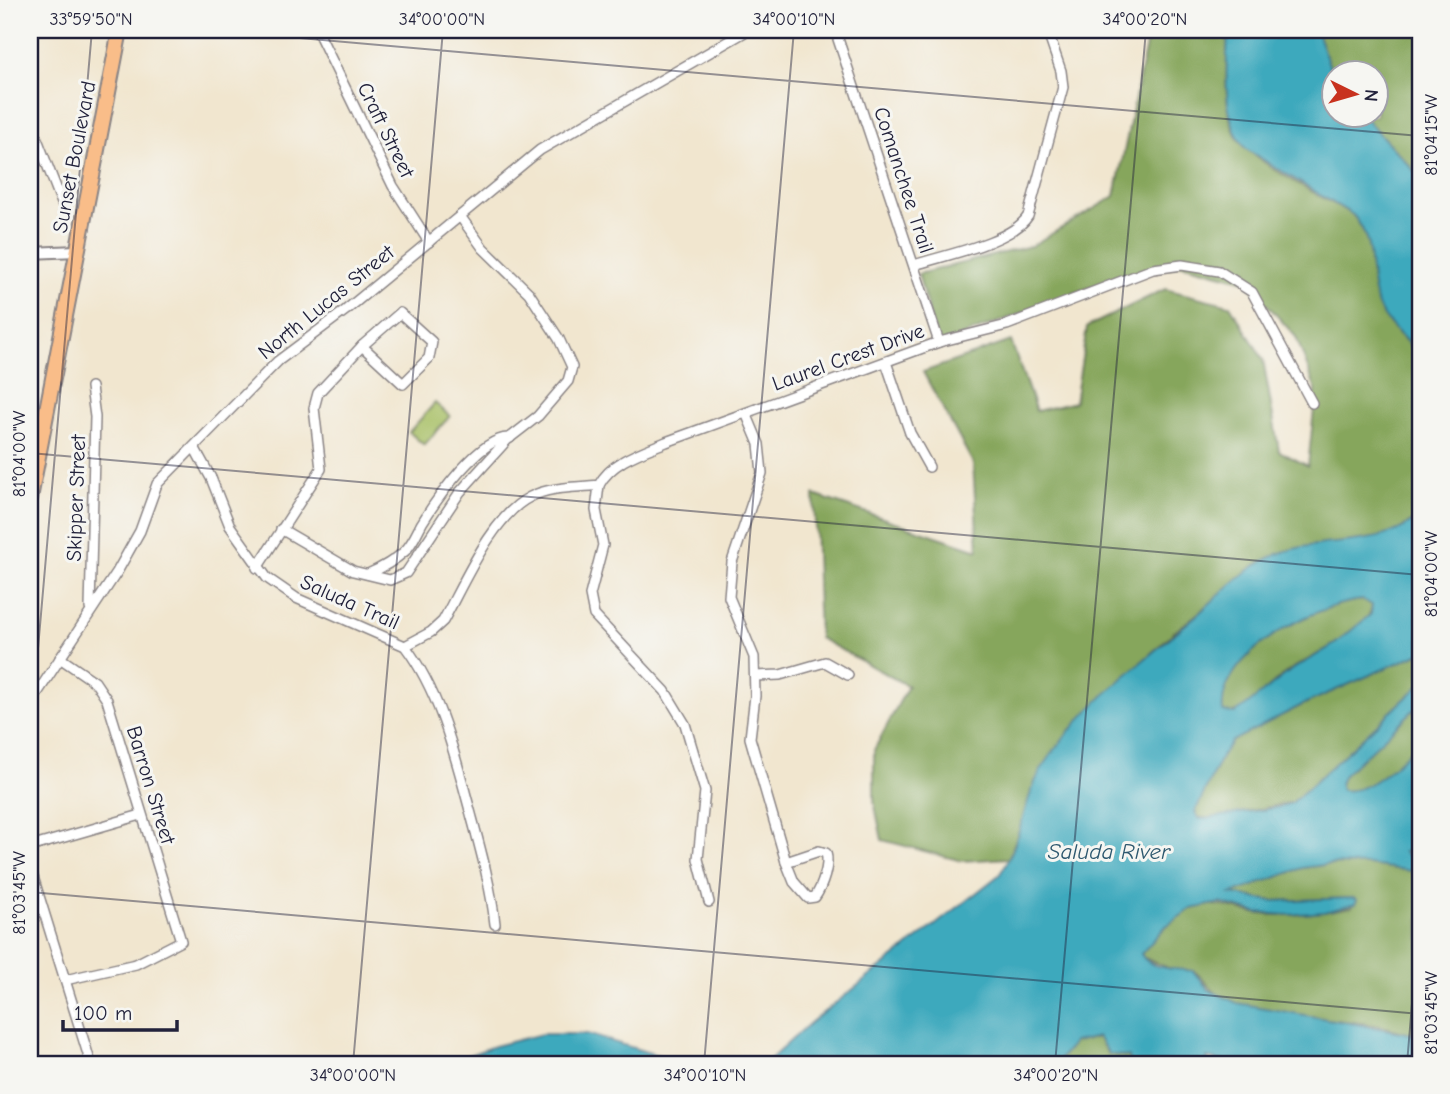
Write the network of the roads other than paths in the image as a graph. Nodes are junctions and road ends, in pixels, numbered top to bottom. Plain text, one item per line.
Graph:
1 (120, 30) edge
2 (317, 30) edge
3 (748, 30) edge
4 (835, 30) edge
5 (1047, 30) edge
6 (30, 121) edge
7 (62, 203) dead end
8 (460, 216) junction
9 (429, 242) junction
10 (77, 251) junction
11 (30, 253) edge
12 (914, 265) junction
13 (939, 342) junction
14 (362, 346) junction
15 (886, 362) junction
16 (91, 387) dead end
17 (1312, 403) dead end
18 (746, 413) junction
19 (510, 438) junction
20 (194, 447) junction
21 (929, 467) dead end
22 (599, 485) junction
23 (30, 498) edge
24 (281, 529) junction
25 (257, 568) junction
26 (368, 574) junction
27 (90, 610) junction
28 (405, 646) junction
29 (60, 658) junction
30 (848, 675) dead end
31 (756, 676) junction
32 (30, 704) edge
33 (141, 815) junction
34 (30, 847) edge
35 (786, 862) junction
36 (30, 867) edge
37 (709, 902) dead end
38 (495, 924) dead end
39 (65, 980) junction
40 (91, 1064) edge

1 - 10 main road, Sunset Boulevard
2 - 9 street, Craft Street
3 - 8 street, North Lucas Street
4 - 12 street, Comanchee Trail
5 - 12 street
6 - 7 street
8 - 9 street, North Lucas Street
8 - 19 street
9 - 20 street, North Lucas Street
10 - 11 street
10 - 23 main road, Sunset Boulevard
12 - 13 street, Comanchee Trail
13 - 15 street, Laurel Crest Drive
13 - 17 street, Laurel Crest Drive
14 - 14 street
14 - 24 street
15 - 18 street, Laurel Crest Drive
15 - 21 street
16 - 27 street, Skipper Street
18 - 22 street, Laurel Crest Drive
18 - 31 street
19 - 26 street
19 - 26 street
20 - 25 street, Saluda Trail
20 - 27 street, North Lucas Street
22 - 28 street
22 - 37 street
24 - 25 street
24 - 26 street
25 - 28 street, Saluda Trail
27 - 29 street, North Lucas Street
28 - 38 street, Saluda Trail
29 - 32 street, North Lucas Street
29 - 33 street, Barron Street
30 - 31 street
31 - 35 street
33 - 34 street
33 - 39 street, Barron Street
35 - 35 street
36 - 39 street
39 - 40 street

